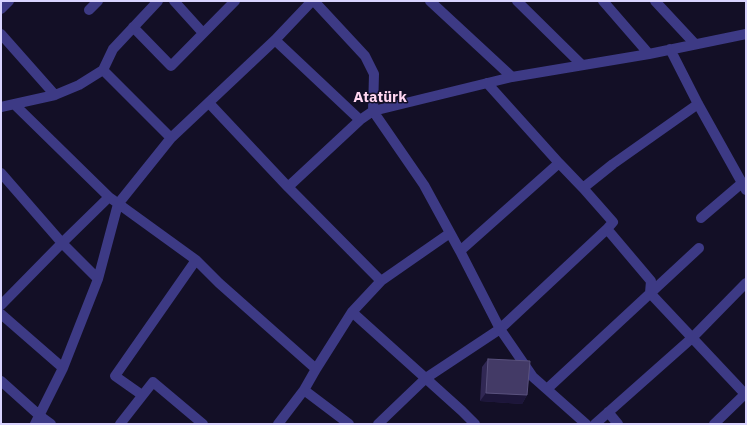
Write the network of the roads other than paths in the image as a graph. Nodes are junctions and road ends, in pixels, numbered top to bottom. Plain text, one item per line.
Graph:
1 (9, 1) edge
2 (98, 1) edge
3 (158, 1) edge
4 (174, 1) edge
5 (235, 1) edge
6 (313, 1) edge
7 (430, 1) edge
8 (517, 1) edge
9 (603, 1) edge
10 (655, 1) edge
11 (1, 9) edge
12 (89, 10) dead end
13 (133, 27) junction
14 (203, 33) junction
15 (1, 34) edge
16 (746, 34) edge
17 (275, 40) junction
18 (695, 44) junction
19 (670, 49) junction
20 (649, 54) junction
21 (582, 65) junction
22 (103, 70) junction
23 (512, 77) junction
24 (487, 83) junction
25 (55, 94) junction
26 (209, 103) junction
27 (14, 104) junction
28 (698, 104) junction
29 (1, 107) edge
30 (373, 111) junction
31 (360, 120) junction
32 (171, 138) junction
33 (559, 163) junction
34 (1, 173) edge
35 (744, 186) edge
36 (288, 187) junction
37 (583, 188) junction
38 (109, 197) junction
39 (118, 204) junction
40 (701, 218) dead end
41 (608, 229) junction
42 (450, 233) junction
43 (62, 243) junction
44 (699, 248) dead end
45 (460, 251) junction
46 (196, 260) junction
47 (98, 279) junction
48 (381, 281) junction
49 (746, 283) edge
50 (650, 293) junction
51 (1, 305) edge
52 (352, 312) junction
53 (1, 314) edge
54 (500, 329) junction
55 (692, 338) junction
56 (63, 368) junction
57 (316, 369) junction
58 (426, 378) junction
59 (1, 381) edge
60 (547, 389) junction
61 (304, 390) junction
62 (142, 395) junction
63 (746, 395) edge
64 (608, 412) junction
65 (38, 420) edge
66 (51, 424) edge
67 (120, 424) edge
68 (203, 424) edge
69 (278, 424) edge
70 (349, 424) edge
71 (378, 424) edge
72 (474, 424) edge
73 (586, 424) edge
74 (595, 424) edge
75 (618, 424) edge
76 (714, 424) edge

1 - 11 street
2 - 12 street
3 - 13 street
4 - 14 street
5 - 14 street
6 - 17 street
6 - 30 street
7 - 23 street
8 - 21 street
9 - 20 street
10 - 18 street
13 - 14 street
13 - 22 street
15 - 25 street
16 - 18 street
17 - 26 street
17 - 31 street
18 - 19 street
19 - 20 street
19 - 28 street
20 - 21 street
21 - 23 street
22 - 25 street
22 - 32 street
23 - 24 street
24 - 30 street
24 - 33 street
25 - 27 street
26 - 32 street
26 - 36 street
27 - 29 street
27 - 38 street
28 - 35 street
28 - 37 street
30 - 31 street
30 - 42 street
31 - 36 street
32 - 39 street
33 - 37 street
33 - 45 street
34 - 43 street
35 - 40 street
36 - 48 street
37 - 41 street
38 - 39 street
38 - 43 street
39 - 46 street
39 - 47 street
41 - 50 street
41 - 54 street
42 - 45 street
42 - 48 street
43 - 47 street
43 - 51 street
44 - 50 street
45 - 54 street
46 - 57 street
46 - 62 street
47 - 56 street
48 - 52 street
49 - 55 street
50 - 55 street
50 - 60 street
52 - 57 street
52 - 58 street
53 - 56 street
54 - 58 street
54 - 60 street
55 - 63 street
55 - 64 street
56 - 65 street
57 - 61 street
58 - 71 street
58 - 72 street
59 - 65 street
60 - 73 street
61 - 69 street
61 - 70 street
62 - 67 street
62 - 68 street
63 - 76 street
64 - 74 street
64 - 75 street
65 - 66 street

